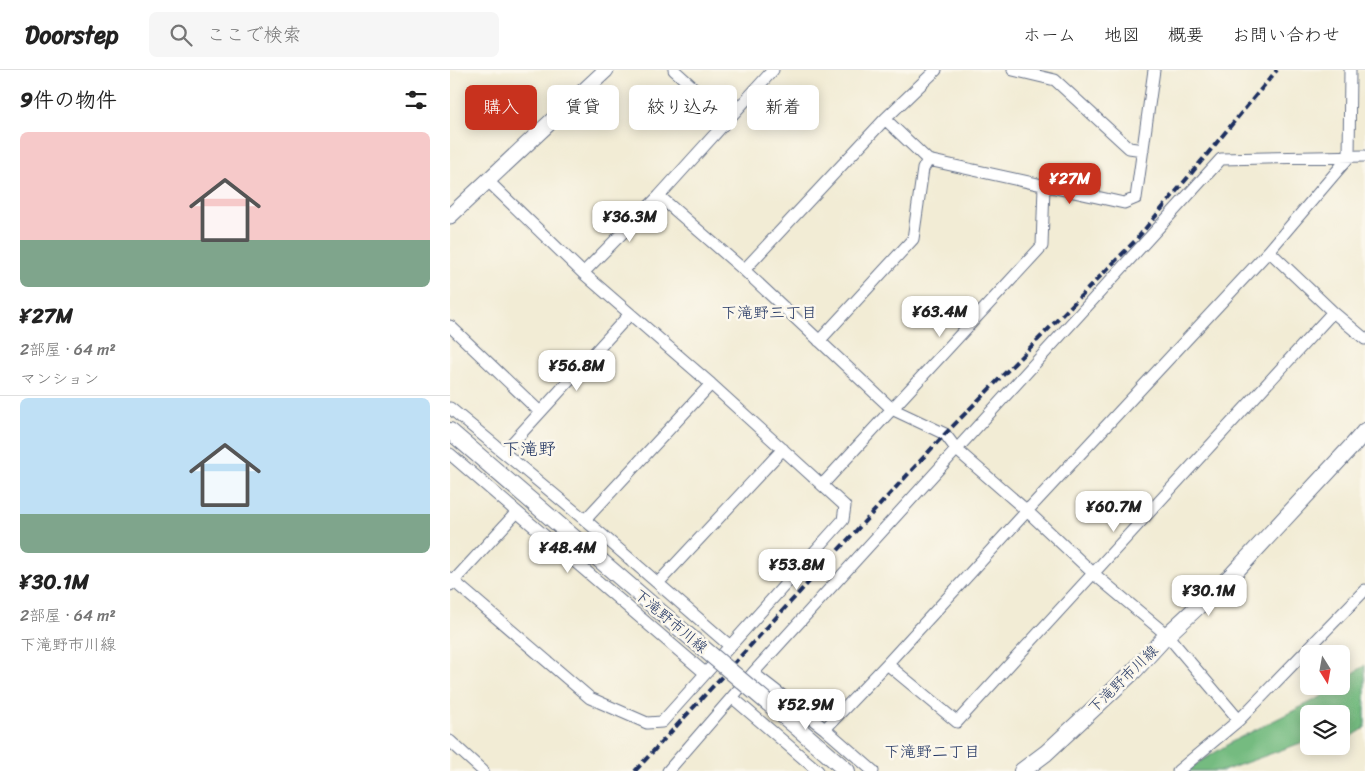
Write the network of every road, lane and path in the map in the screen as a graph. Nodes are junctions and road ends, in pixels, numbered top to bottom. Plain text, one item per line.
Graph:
1 (606, 70) edge
2 (674, 70) edge
3 (773, 70) edge
4 (936, 70) edge
5 (1013, 70) edge
6 (1154, 70) edge
7 (1350, 70) edge
8 (691, 85) edge
9 (737, 109) edge
10 (885, 119) junction
11 (718, 130) edge
12 (1142, 150) junction
13 (1365, 156) edge
14 (1349, 157) junction
15 (928, 160) junction
16 (488, 182) junction
17 (1044, 186) junction
18 (659, 196) junction
19 (450, 216) edge
20 (1268, 251) junction
21 (744, 270) junction
22 (583, 272) junction
23 (1333, 312) junction
24 (630, 314) junction
25 (450, 326) edge
26 (1364, 337) edge
27 (819, 341) junction
28 (711, 384) junction
29 (450, 408) edge
30 (892, 409) junction
31 (540, 412) junction
32 (450, 431) edge
33 (1365, 431) edge
34 (783, 448) junction
35 (958, 450) junction
36 (504, 452) junction
37 (450, 454) edge
38 (822, 485) junction
39 (1027, 511) junction
40 (517, 512) junction
41 (585, 520) junction
42 (1094, 574) junction
43 (451, 581) edge
44 (658, 584) junction
45 (1365, 590) edge
46 (1167, 635) junction
47 (730, 646) junction
48 (887, 664) junction
49 (705, 673) junction
50 (753, 674) junction
51 (733, 698) junction
52 (1239, 720) junction
53 (825, 729) junction
54 (450, 741) edge
55 (810, 769) edge
56 (483, 771) edge
57 (668, 771) edge
58 (847, 771) edge
59 (873, 771) edge
60 (1022, 771) edge
61 (1178, 771) edge

1 - 16 street
2 - 8 street
3 - 9 street
4 - 10 street
5 - 12 street
6 - 12 street
7 - 14 street
10 - 15 street
10 - 21 street
11 - 18 street
12 - 17 street
13 - 14 street
14 - 20 street
14 - 35 street
15 - 17 street
15 - 27 street
16 - 19 street
16 - 22 street
17 - 30 street
18 - 21 street
18 - 22 street
20 - 23 street
20 - 39 street
21 - 27 street
22 - 24 street
23 - 26 street
23 - 42 street
24 - 28 street
24 - 31 street
25 - 31 street
27 - 30 street
28 - 34 street
28 - 41 street
29 - 36 street
30 - 35 street
30 - 38 street
31 - 36 street
32 - 58 main road, 下滝野市川線, bridge
33 - 46 main road, 下滝野市川線
34 - 38 street
34 - 44 street
35 - 39 street
35 - 50 street
36 - 41 street
37 - 40 street
38 - 47 street
39 - 42 street
39 - 48 street
40 - 43 street
40 - 49 street
41 - 44 street
42 - 46 street
42 - 48 street
43 - 49 street
44 - 47 street
45 - 52 street
46 - 52 street
46 - 60 main road, 下滝野市川線
47 - 49 street
48 - 53 street
50 - 51 street
50 - 53 street
51 - 55 street
51 - 57 street
52 - 61 street
53 - 59 street
54 - 56 street

